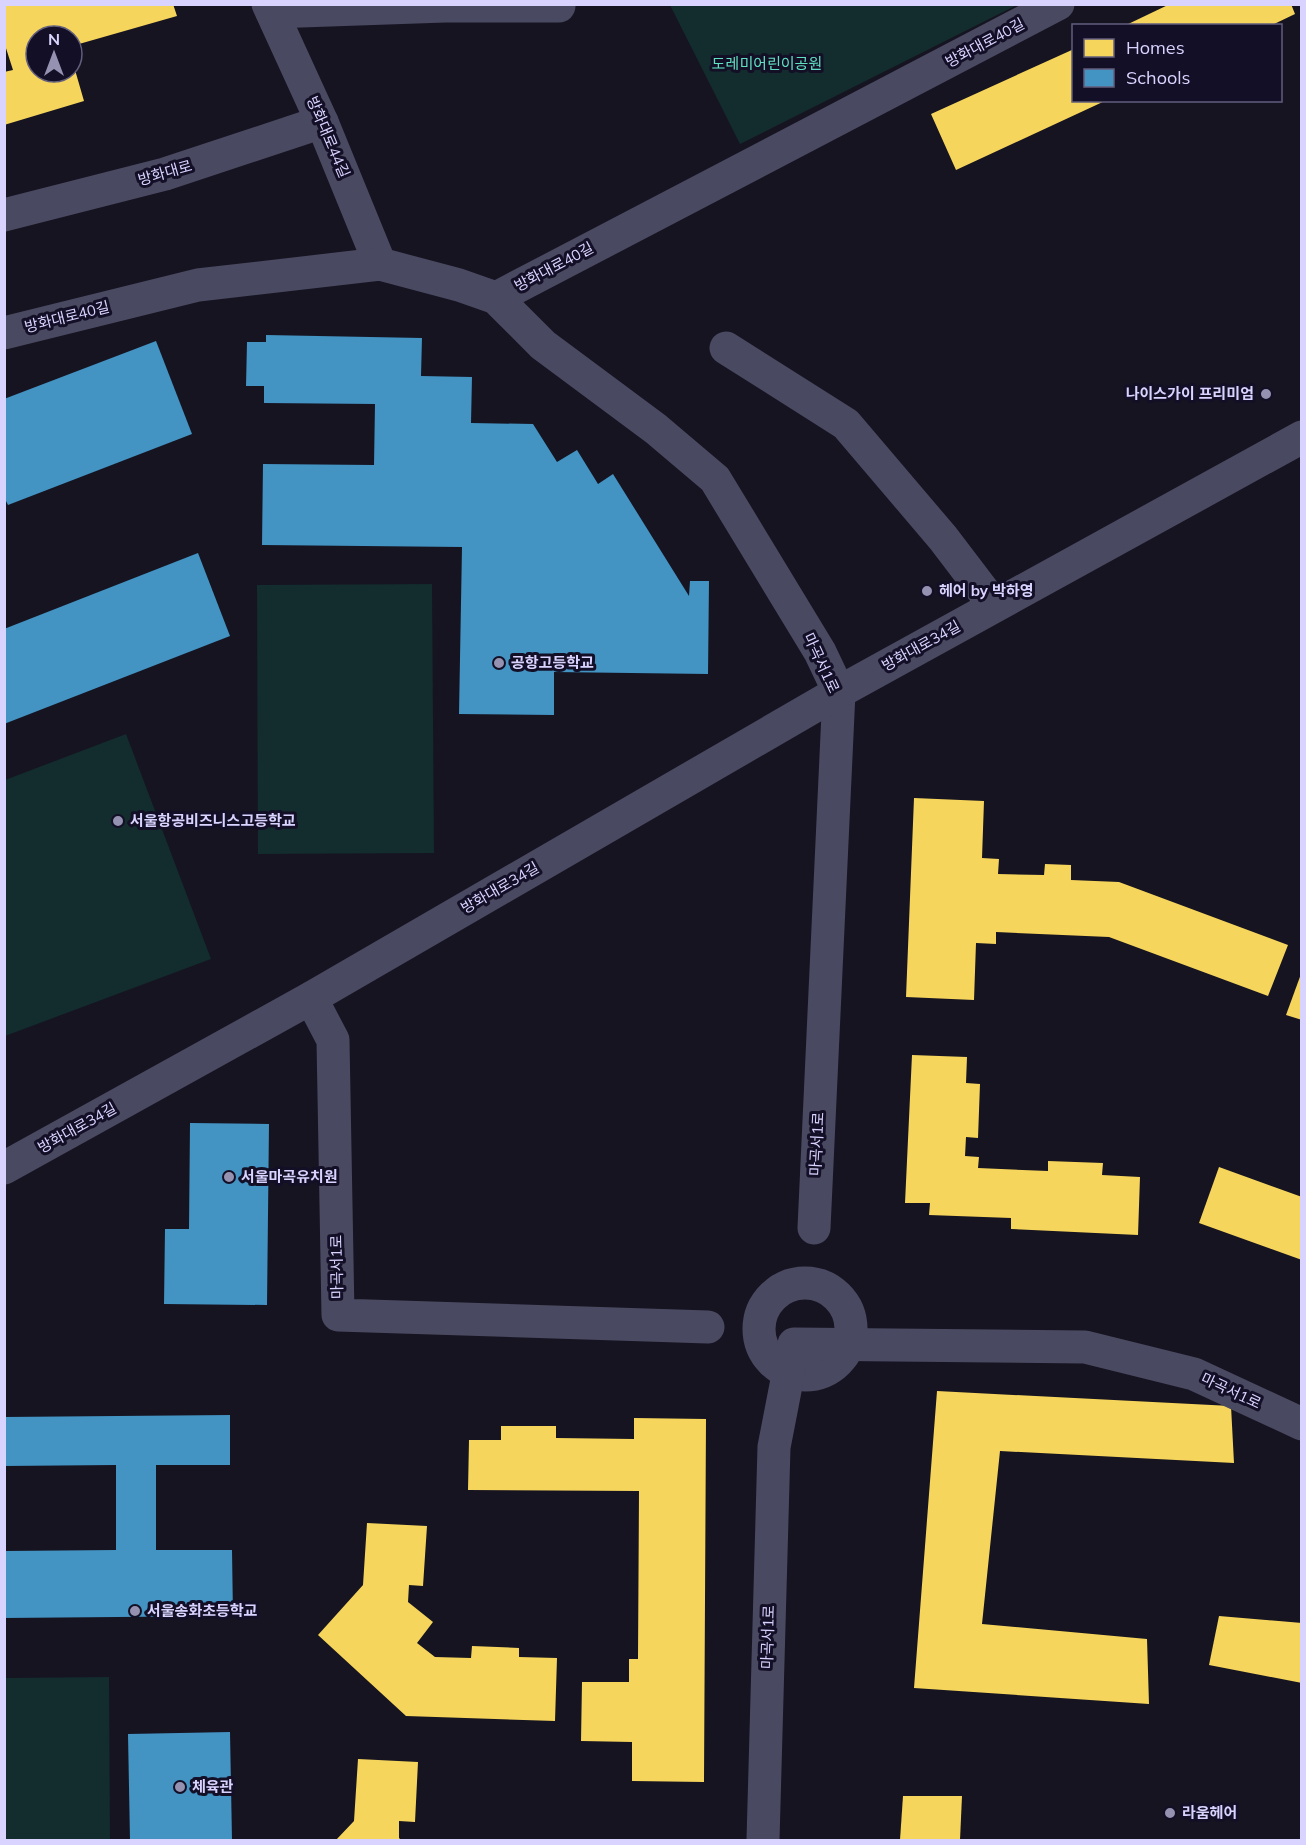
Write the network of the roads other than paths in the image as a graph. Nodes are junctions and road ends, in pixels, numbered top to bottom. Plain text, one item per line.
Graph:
1 (1058, 4) edge
2 (445, 5) edge
3 (559, 6) dead end
4 (270, 8) edge
5 (322, 122) junction
6 (4, 215) edge
7 (380, 264) junction
8 (496, 298) junction
9 (4, 333) edge
10 (726, 348) dead end
11 (1302, 437) edge
12 (994, 605) junction
13 (838, 692) junction
14 (310, 998) junction
15 (4, 1168) edge
16 (814, 1228) dead end
17 (708, 1327) dead end
18 (1302, 1424) edge
19 (763, 1840) edge

1 - 8 street, 방화대로40길
2 - 3 street, 방화대로44길
2 - 4 street, 방화대로44길
4 - 5 street, 방화대로44길
5 - 6 street, 방화대로
5 - 7 street, 방화대로44길
7 - 8 street, 방화대로40길
7 - 9 street, 방화대로40길
8 - 13 street, 마곡서1로
10 - 12 street
11 - 12 street, 방화대로34길
12 - 13 street, 방화대로34길
13 - 14 street, 방화대로34길
13 - 16 street, 마곡서1로
14 - 15 street, 방화대로34길
14 - 17 street, 마곡서1로
18 - 19 street, 마곡서1로

